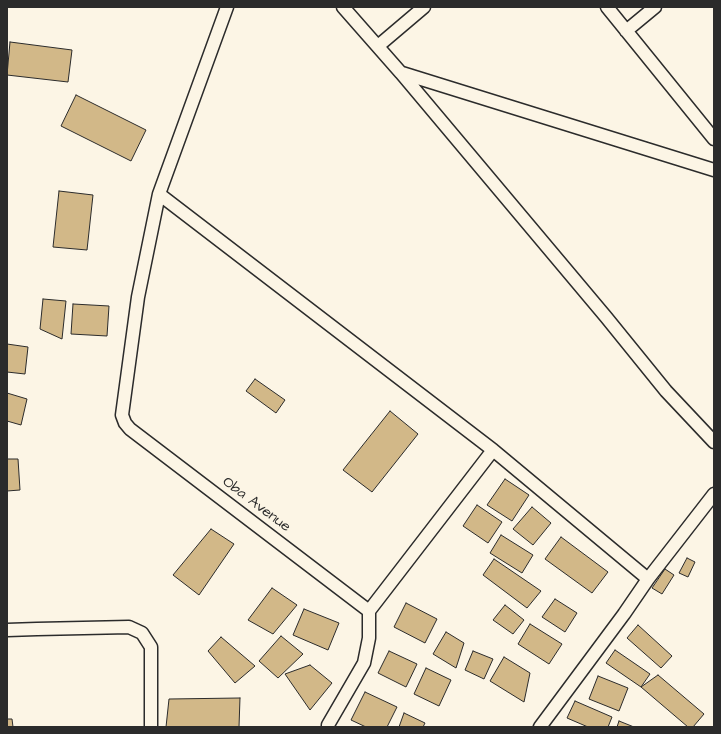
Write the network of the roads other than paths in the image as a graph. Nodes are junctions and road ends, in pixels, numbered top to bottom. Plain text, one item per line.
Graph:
1 (227, 7) edge
2 (344, 7) edge
3 (424, 7) edge
4 (607, 7) edge
5 (655, 7) edge
6 (626, 31) junction
7 (378, 46) junction
8 (401, 73) junction
9 (714, 139) edge
10 (714, 170) edge
11 (159, 194) junction
12 (714, 442) edge
13 (493, 450) junction
14 (714, 494) edge
15 (648, 579) junction
16 (369, 611) junction
17 (7, 630) edge
18 (151, 727) edge
19 (328, 727) edge
20 (540, 727) edge

1 - 11 street
2 - 7 street
3 - 7 street
4 - 6 street
5 - 6 street
6 - 9 street
7 - 8 street
8 - 10 street
8 - 12 street
11 - 13 street
11 - 16 street, Oba Avenue
13 - 15 street
13 - 16 street
14 - 15 street
15 - 20 street
16 - 19 street
17 - 18 street

